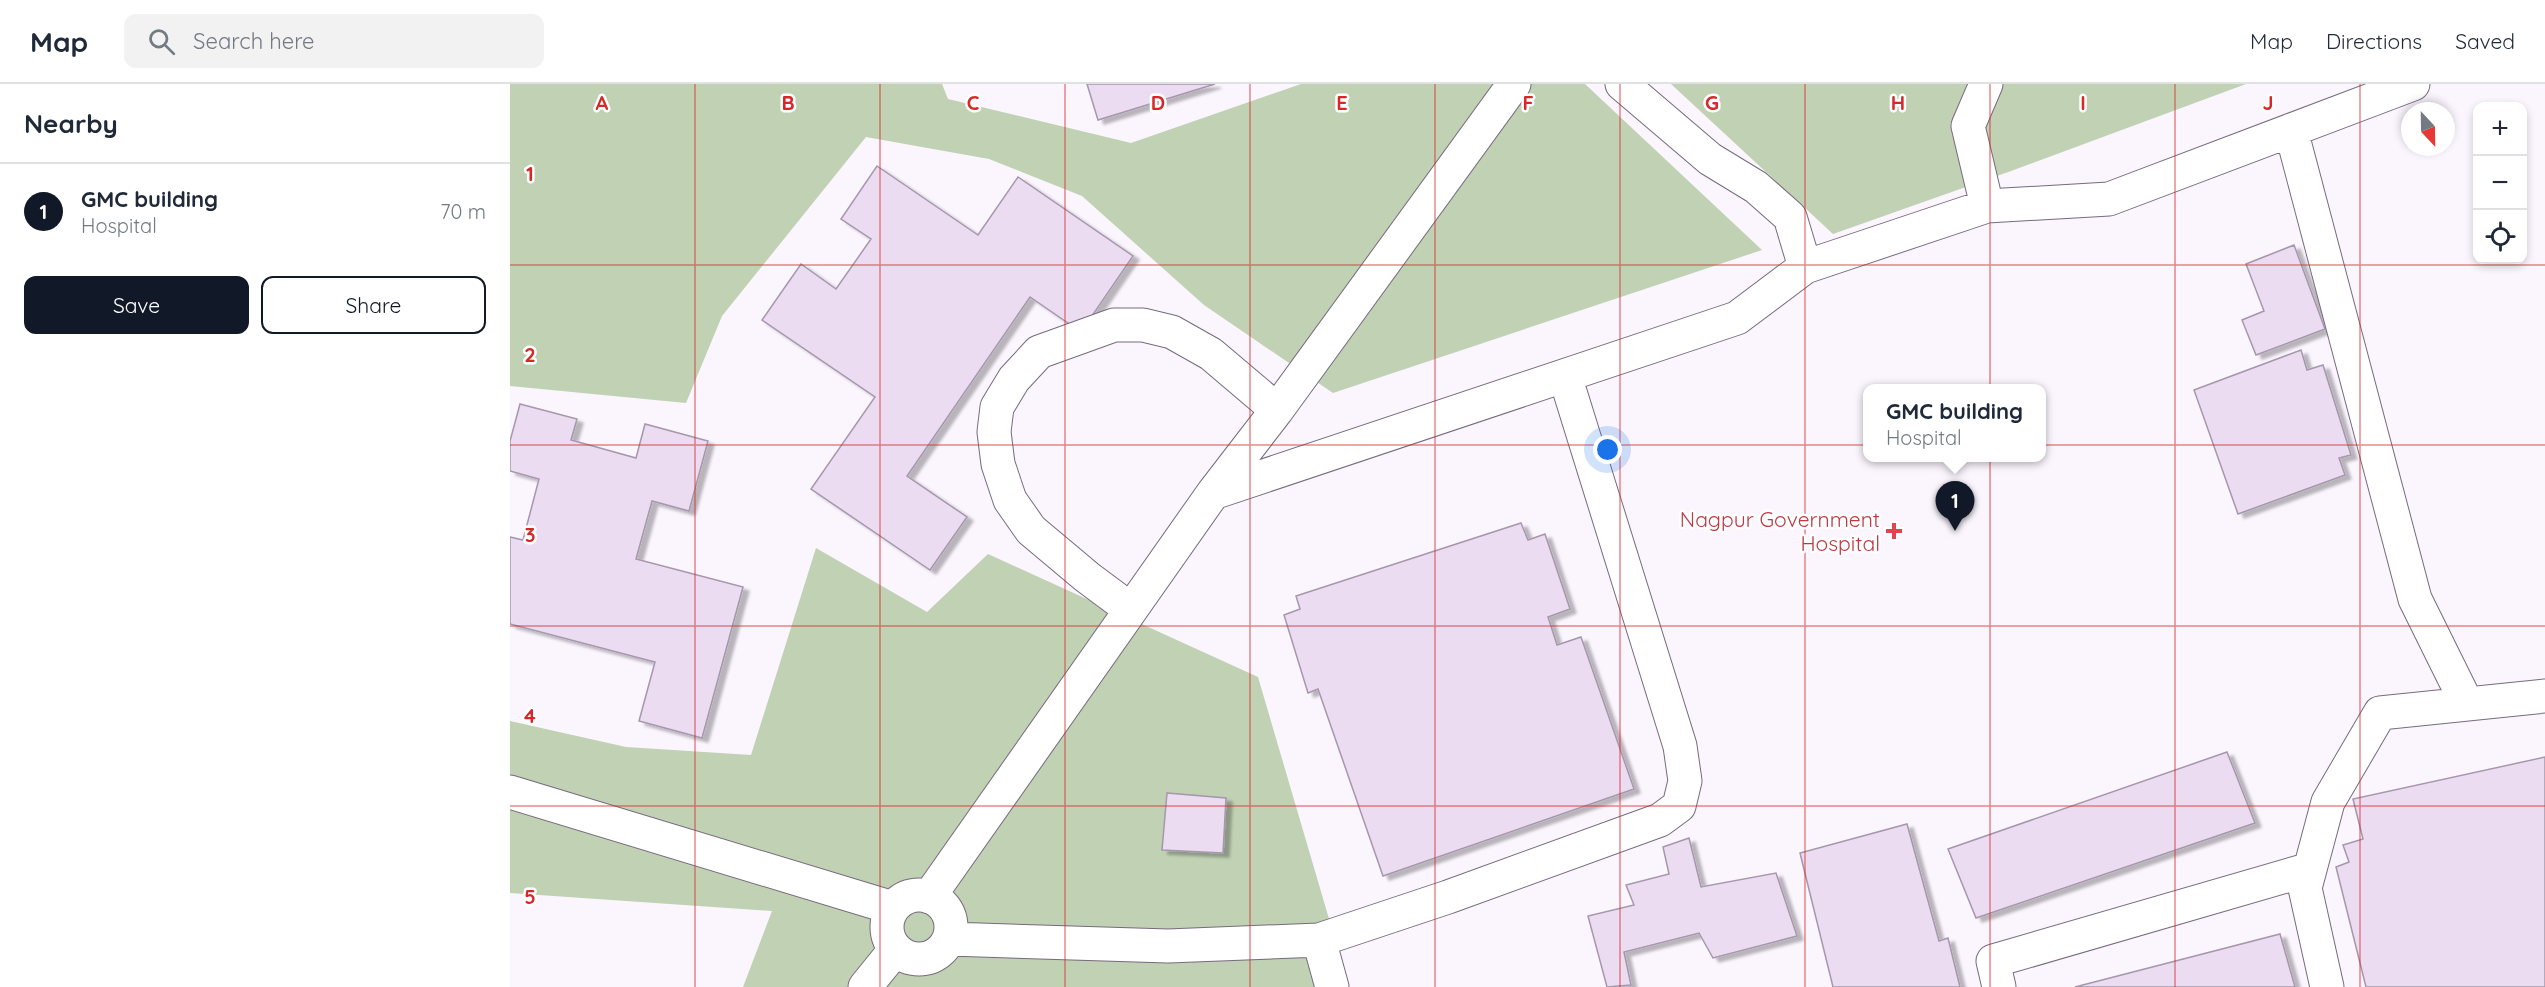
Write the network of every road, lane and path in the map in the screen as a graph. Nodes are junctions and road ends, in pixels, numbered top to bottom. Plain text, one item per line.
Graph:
1 (1514, 84) edge
2 (1622, 84) edge
3 (1986, 84) edge
4 (2413, 84) edge
5 (2291, 130) junction
6 (1987, 206) junction
7 (1805, 267) junction
8 (1565, 376) junction
9 (1277, 410) junction
10 (1213, 494) junction
11 (1130, 609) junction
12 (2545, 696) edge
13 (2466, 702) junction
14 (510, 792) edge
15 (2310, 869) junction
16 (929, 897) junction
17 (893, 908) junction
18 (949, 939) junction
19 (1318, 940) junction
20 (895, 950) junction
21 (865, 987) edge
22 (1332, 987) edge
23 (1999, 987) edge
24 (2327, 987) edge

1 - 9 street
2 - 7 street
3 - 6 street
4 - 5 street
5 - 6 street
5 - 13 street
6 - 7 street
7 - 8 street
8 - 10 street
8 - 19 street
9 - 10 street
9 - 11 street
10 - 11 street
11 - 16 street
12 - 13 street
13 - 15 street
14 - 17 street
15 - 23 street
15 - 24 street
16 - 17 street
16 - 18 street
17 - 20 street
18 - 19 street
18 - 20 street
19 - 22 street
20 - 21 street

